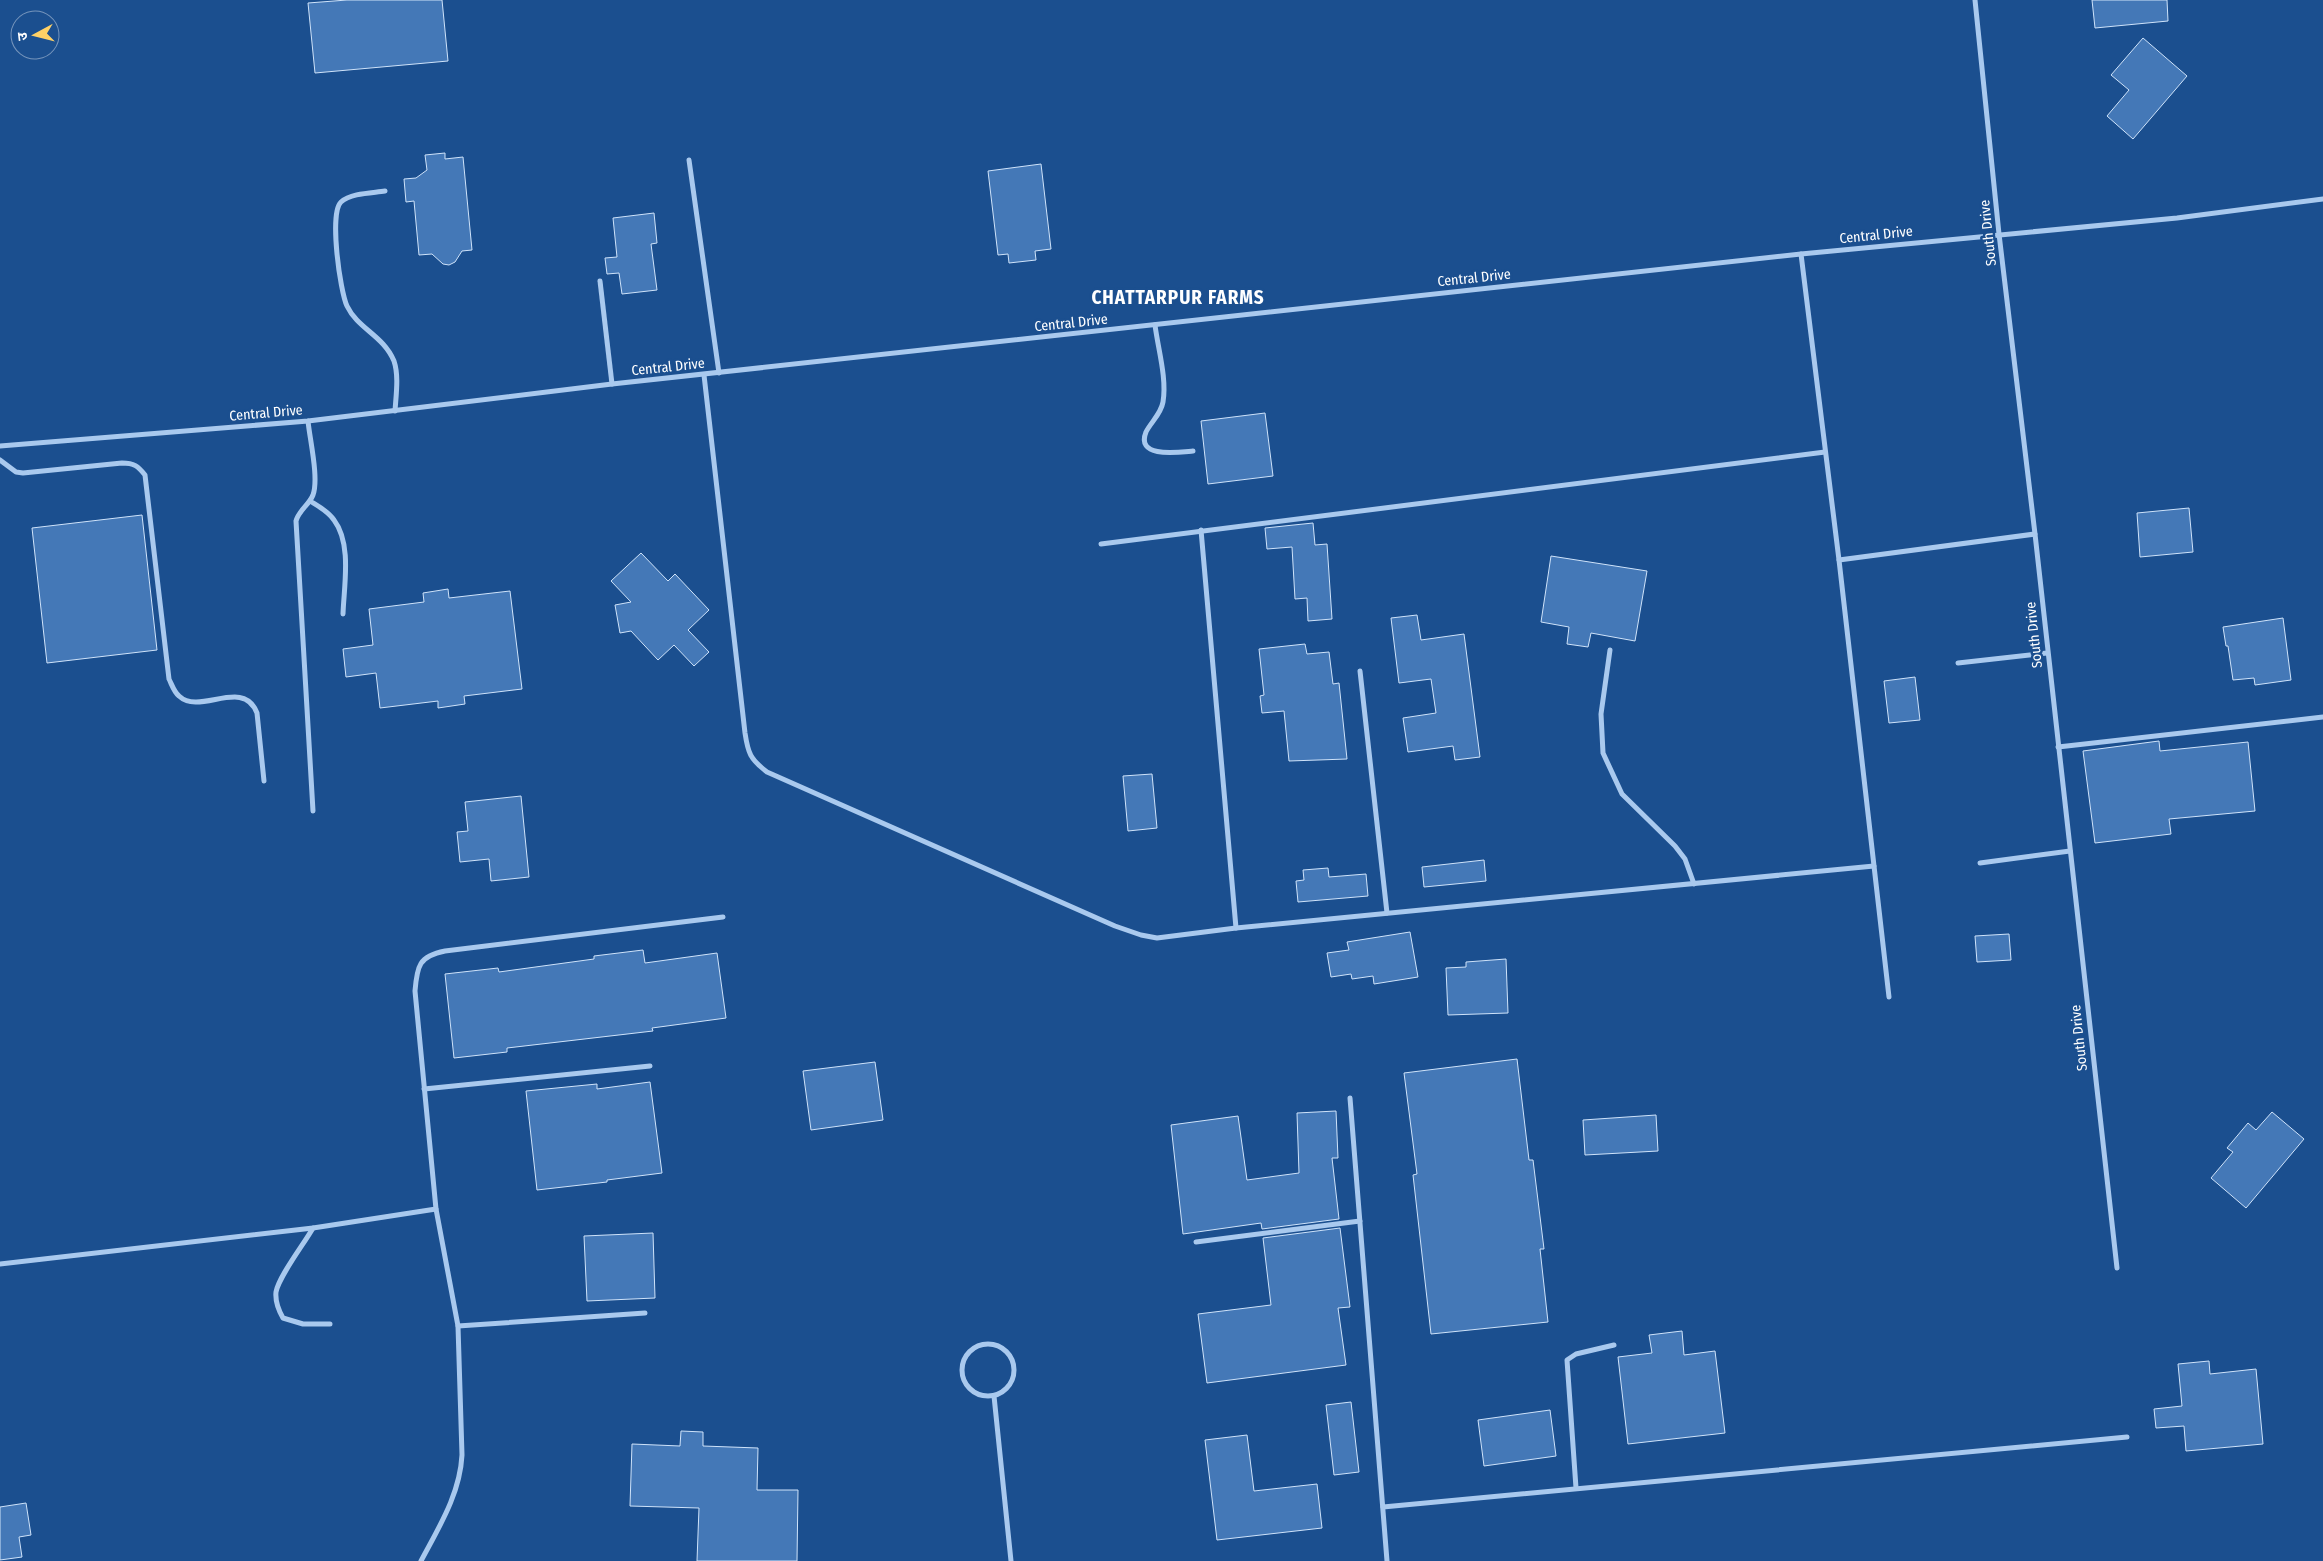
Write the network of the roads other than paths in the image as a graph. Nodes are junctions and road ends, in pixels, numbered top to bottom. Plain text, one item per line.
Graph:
1 (1975, 0) edge
2 (689, 160) dead end
3 (385, 191) dead end
4 (2323, 198) edge
5 (1999, 234) junction
6 (1801, 254) junction
7 (600, 281) dead end
8 (1155, 325) junction
9 (719, 373) junction
10 (704, 375) junction
11 (612, 384) junction
12 (395, 411) junction
13 (308, 422) junction
14 (0, 446) edge
15 (1193, 451) dead end
16 (1825, 452) junction
17 (0, 460) edge
18 (310, 501) junction
19 (1201, 530) junction
20 (2035, 534) junction
21 (1101, 544) dead end
22 (1839, 560) junction
23 (343, 614) dead end
24 (1610, 650) dead end
25 (2047, 653) junction
26 (1958, 663) dead end
27 (1360, 671) dead end
28 (2323, 718) edge
29 (2058, 747) junction
30 (264, 781) dead end
31 (313, 811) dead end
32 (2070, 851) junction
33 (1980, 863) dead end
34 (1874, 866) junction
35 (1694, 884) junction
36 (1387, 914) junction
37 (723, 917) dead end
38 (1236, 928) junction
39 (1889, 997) dead end
40 (650, 1066) dead end
41 (424, 1089) junction
42 (1350, 1098) dead end
43 (436, 1209) junction
44 (1360, 1220) junction
45 (313, 1228) junction
46 (1196, 1242) dead end
47 (0, 1264) edge
48 (2117, 1268) dead end
49 (645, 1313) dead end
50 (330, 1324) dead end
51 (458, 1326) junction
52 (1614, 1345) dead end
53 (994, 1396) junction
54 (2127, 1437) dead end
55 (1576, 1488) junction
56 (1382, 1507) junction
57 (421, 1561) edge
58 (1011, 1561) edge
59 (1387, 1561) edge

1 - 5 street, South Drive
2 - 9 street
3 - 12 street
4 - 5 street, Central Drive
5 - 6 street, Central Drive
5 - 20 street, South Drive
6 - 8 street, Central Drive
6 - 16 street
7 - 11 street
8 - 9 street, Central Drive
8 - 15 street
9 - 10 street, Central Drive
10 - 11 street, Central Drive
10 - 38 street
11 - 12 street, Central Drive
12 - 13 street, Central Drive
13 - 14 street, Central Drive
13 - 18 street
16 - 19 street
16 - 22 street
17 - 30 street
18 - 23 street
18 - 31 street
19 - 21 street
19 - 38 street
20 - 22 street
20 - 25 street, South Drive
22 - 34 street
24 - 35 street
25 - 26 street
25 - 29 street, South Drive
27 - 36 street
28 - 29 street
29 - 32 street, South Drive
32 - 33 street
32 - 48 street, South Drive
34 - 35 street
34 - 39 street
35 - 36 street
36 - 38 street
37 - 41 street
40 - 41 street
41 - 43 street
42 - 44 street
43 - 45 street
43 - 51 street
44 - 46 street
44 - 56 street
45 - 47 street
45 - 50 street
49 - 51 street
51 - 57 street
52 - 55 street
53 - 53 street
53 - 58 street
54 - 55 street
55 - 56 street
56 - 59 street

